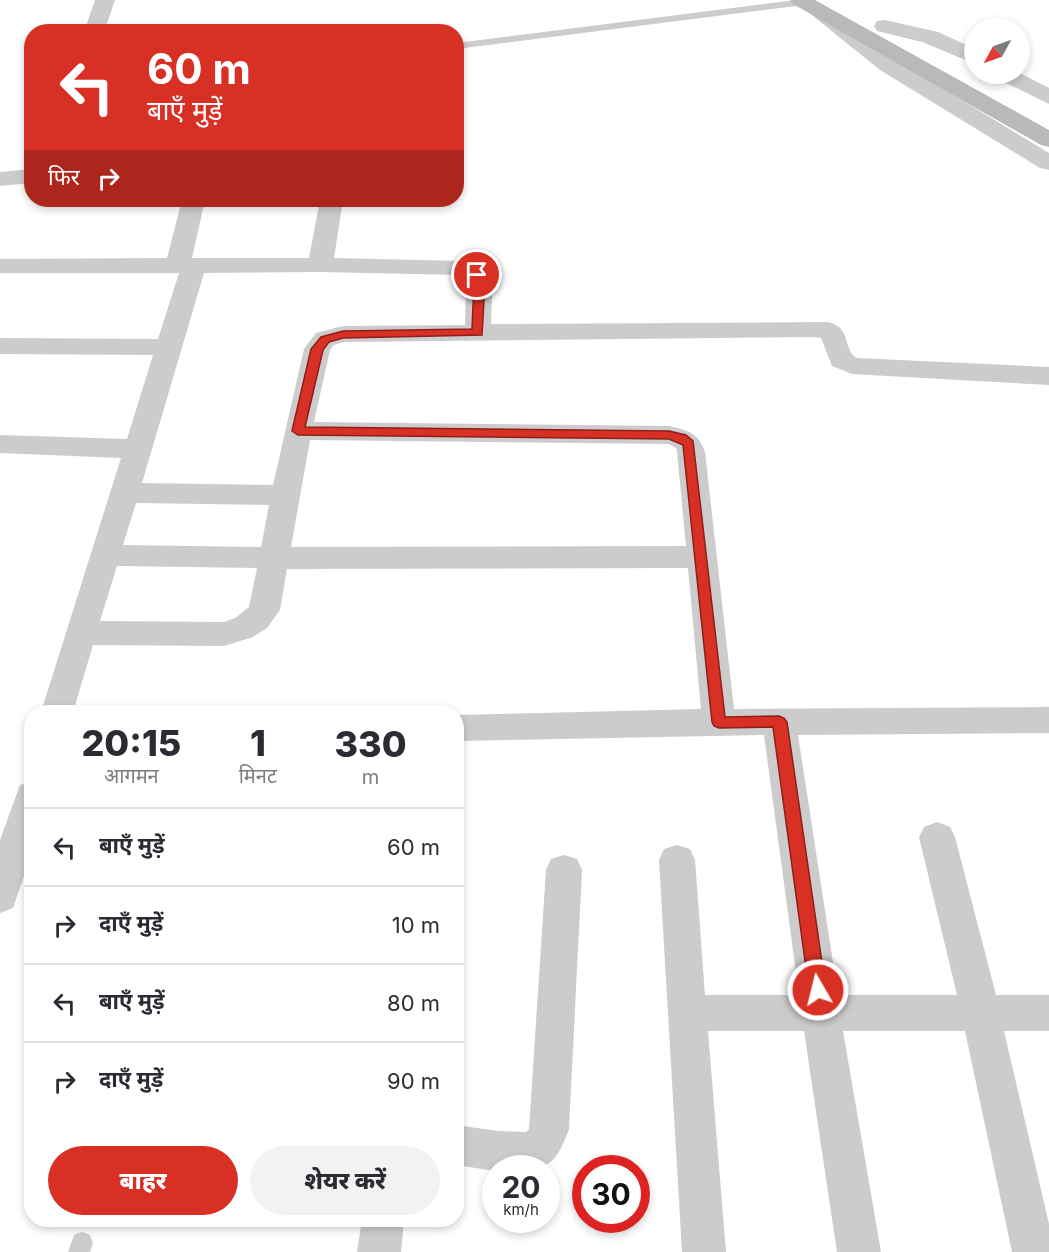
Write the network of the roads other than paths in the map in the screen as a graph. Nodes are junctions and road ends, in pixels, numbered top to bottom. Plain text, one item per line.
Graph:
1 (105, 0) edge
2 (838, 0) edge
3 (807, 4) edge
4 (97, 24) edge
5 (885, 26) junction
6 (464, 45) edge
7 (964, 52) edge
8 (1025, 84) edge
9 (1049, 97) edge
10 (1049, 117) edge
11 (1049, 140) edge
12 (1049, 162) edge
13 (24, 177) edge
14 (0, 179) edge
15 (192, 207) edge
16 (331, 207) edge
17 (186, 265) junction
18 (320, 265) junction
19 (0, 266) edge
20 (478, 333) junction
21 (0, 346) edge
22 (168, 347) junction
23 (1049, 376) edge
24 (298, 431) junction
25 (0, 444) edge
26 (136, 449) junction
27 (124, 493) junction
28 (285, 495) junction
29 (106, 555) junction
30 (702, 556) junction
31 (273, 558) junction
32 (82, 633) junction
33 (59, 705) edge
34 (1049, 720) edge
35 (719, 722) junction
36 (779, 722) junction
37 (464, 728) edge
38 (24, 820) edge
39 (937, 837) dead end
40 (677, 860) dead end
41 (564, 870) dead end
42 (0, 897) edge
43 (821, 1012) junction
44 (981, 1012) junction
45 (1049, 1012) edge
46 (688, 1013) junction
47 (464, 1146) edge
48 (382, 1227) edge
49 (379, 1252) edge
50 (704, 1252) edge
51 (859, 1252) edge
52 (1034, 1252) edge

1 - 4 street
2 - 5 main road
3 - 6 lane
3 - 11 main road
3 - 12 street
5 - 7 street
5 - 10 main road
8 - 9 street
13 - 14 street
15 - 17 street
16 - 18 street
17 - 18 street
17 - 19 street
17 - 22 street
18 - 20 street
20 - 23 street
20 - 24 street
21 - 22 street
22 - 26 street
24 - 28 street
24 - 30 street
25 - 26 street
26 - 27 street
27 - 28 street
27 - 29 street
28 - 31 street
29 - 31 street
29 - 32 street
30 - 31 street
30 - 35 street
31 - 32 street
32 - 33 street
34 - 36 street
35 - 36 street
35 - 37 street
36 - 43 street
38 - 42 street
39 - 44 street
40 - 46 street
41 - 47 street
43 - 44 street
43 - 46 street
43 - 51 street
44 - 45 street
44 - 52 street
46 - 50 street
48 - 49 street

